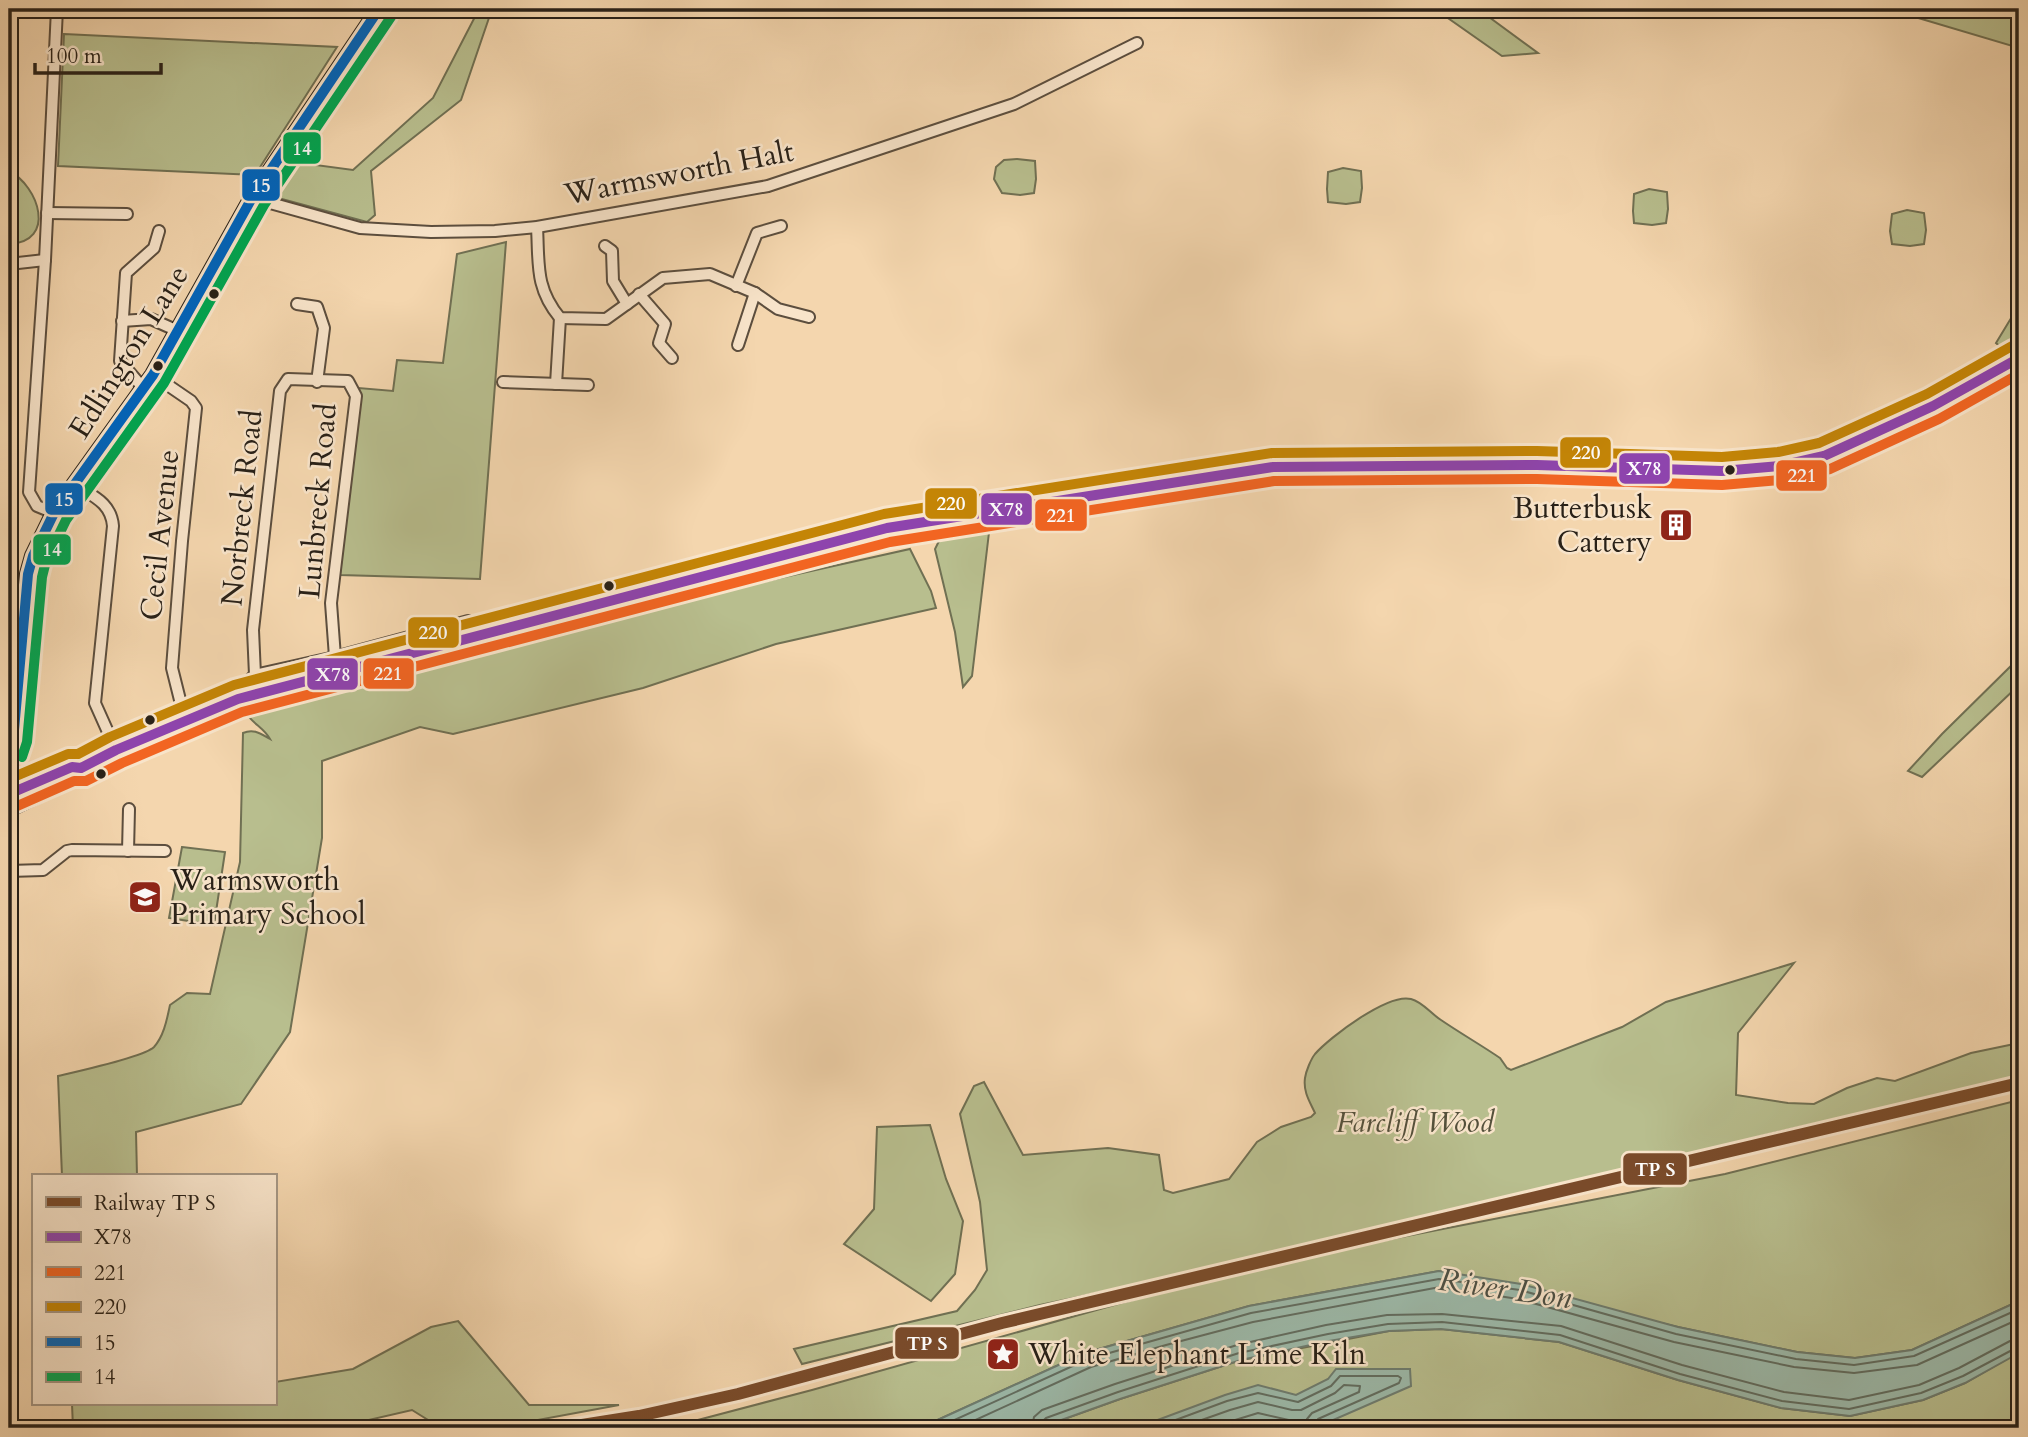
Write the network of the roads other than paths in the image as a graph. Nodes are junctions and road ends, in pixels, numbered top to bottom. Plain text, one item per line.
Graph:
1 (57, 9) edge
2 (379, 9) edge
3 (1137, 43) dead end
4 (252, 198) junction
5 (47, 213) junction
6 (127, 214) dead end
7 (781, 226) dead end
8 (537, 227) junction
9 (159, 230) dead end
10 (614, 249) dead end
11 (45, 260) junction
12 (9, 264) edge
13 (736, 286) junction
14 (755, 293) junction
15 (639, 294) junction
16 (297, 304) dead end
17 (626, 304) junction
18 (560, 317) junction
19 (809, 317) dead end
20 (122, 321) junction
21 (178, 331) junction
22 (738, 345) dead end
23 (672, 358) dead end
24 (2019, 358) edge
25 (153, 375) junction
26 (317, 382) junction
27 (503, 382) dead end
28 (556, 384) junction
29 (588, 385) dead end
30 (144, 389) junction
31 (74, 484) junction
32 (54, 513) junction
33 (475, 635) junction
34 (335, 657) junction
35 (255, 674) junction
36 (238, 699) junction
37 (185, 720) junction
38 (116, 750) junction
39 (9, 753) edge
40 (81, 768) junction
41 (9, 794) edge
42 (9, 809) edge
43 (129, 809) dead end
44 (164, 851) dead end
45 (128, 852) junction
46 (9, 871) edge

1 - 5 street
2 - 4 main road, Edlington Lane
3 - 8 street, Warmsworth Halt
4 - 8 street, Warmsworth Halt
4 - 21 main road, Edlington Lane
5 - 6 street
5 - 11 street
7 - 13 street
8 - 18 street
9 - 20 street
10 - 17 street
11 - 12 street
11 - 32 street
13 - 14 street
13 - 15 street
14 - 19 street
14 - 22 street
15 - 17 street
15 - 23 street
16 - 26 street
17 - 18 street
18 - 28 street
20 - 21 street
20 - 30 street
21 - 25 main road, Edlington Lane
24 - 33 main road
25 - 30 main road, Edlington Lane
25 - 37 street, Cecil Avenue
26 - 34 street, Lunbreck Road
26 - 35 street, Norbreck Road
27 - 28 street
28 - 29 street
30 - 31 main road, Edlington Lane
31 - 32 main road, Edlington Lane
31 - 38 street
32 - 39 main road, Edlington Lane
33 - 34 street
33 - 36 main road
34 - 35 street
35 - 36 street
36 - 37 main road
37 - 38 main road
38 - 40 main road
40 - 41 main road
40 - 42 main road
43 - 45 street
44 - 45 street
45 - 46 street

